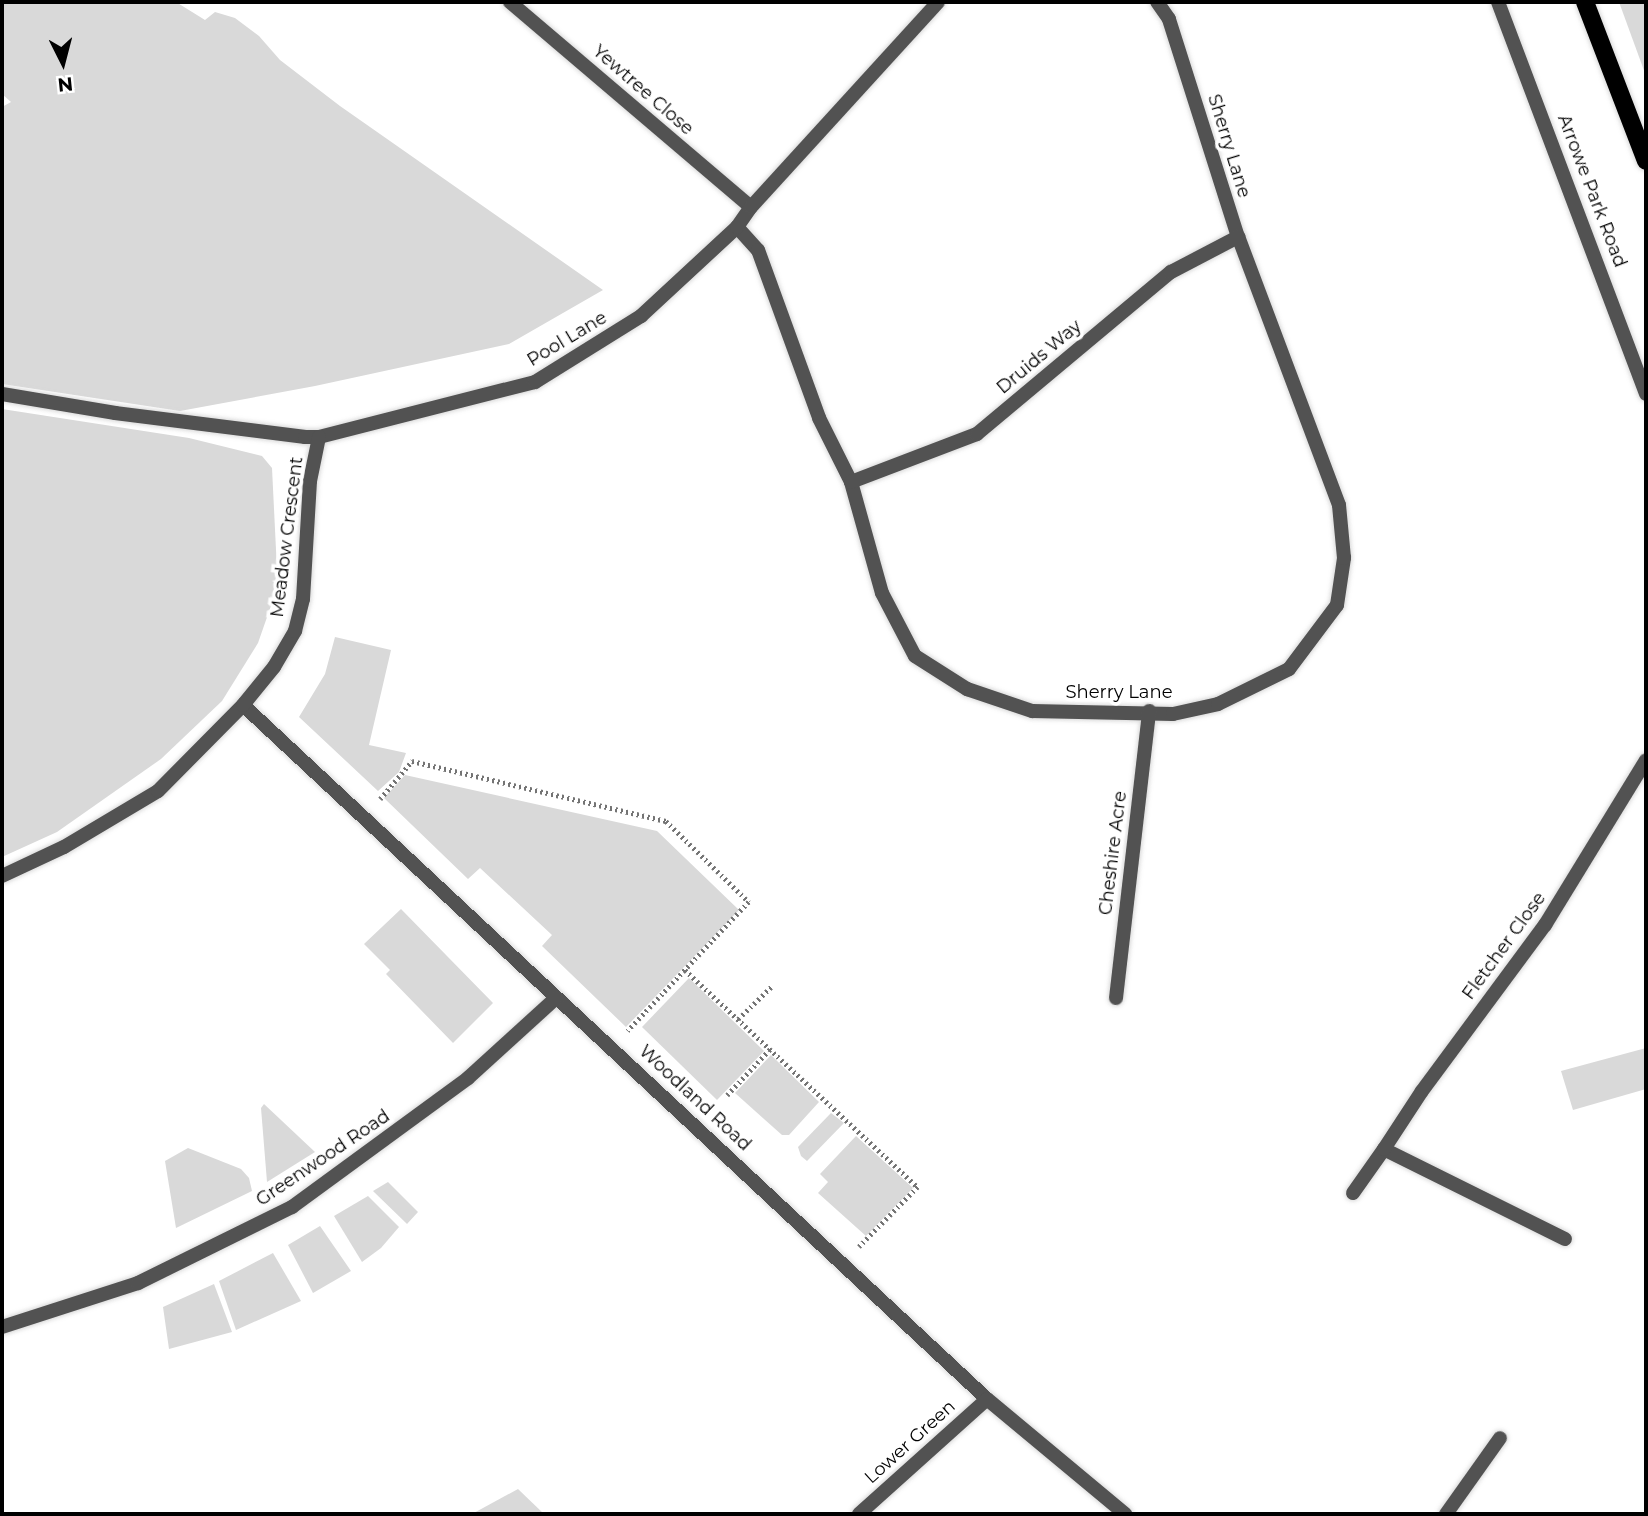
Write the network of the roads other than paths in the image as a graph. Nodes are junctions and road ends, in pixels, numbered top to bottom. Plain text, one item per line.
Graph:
1 (510, 2) edge
2 (938, 2) edge
3 (1157, 2) edge
4 (1498, 2) edge
5 (1585, 2) edge
6 (1646, 161) edge
7 (751, 207) junction
8 (737, 227) junction
9 (1238, 237) junction
10 (2, 394) edge
11 (1646, 394) edge
12 (319, 437) junction
13 (851, 482) junction
14 (243, 705) junction
15 (1149, 711) junction
16 (1646, 760) edge
17 (2, 876) edge
18 (556, 998) junction
19 (1116, 998) dead end
20 (1384, 1149) junction
21 (1353, 1193) dead end
22 (1565, 1239) dead end
23 (2, 1326) edge
24 (987, 1399) junction
25 (1500, 1438) dead end
26 (859, 1514) edge
27 (1125, 1514) edge
28 (1446, 1514) edge

1 - 7 street, Yewtree Close
2 - 7 street, Pool Lane
3 - 9 street, Sherry Lane
4 - 11 street, Arrowe Park Road
5 - 6 main road
7 - 8 street, Pool Lane
8 - 12 street, Pool Lane
8 - 13 street, Sherry Lane
9 - 13 street, Druids Way
9 - 15 street, Sherry Lane
10 - 12 street, Pool Lane
12 - 14 street, Meadow Crescent
13 - 15 street, Sherry Lane
14 - 17 street, Meadow Crescent
14 - 18 street, Woodland Road
15 - 19 street, Cheshire Acre
16 - 20 street, Fletcher Close
18 - 23 street, Greenwood Road
18 - 24 street, Woodland Road
20 - 21 street, Fletcher Close
20 - 22 street
24 - 26 street, Lower Green
24 - 27 street, Woodland Road
25 - 28 street

